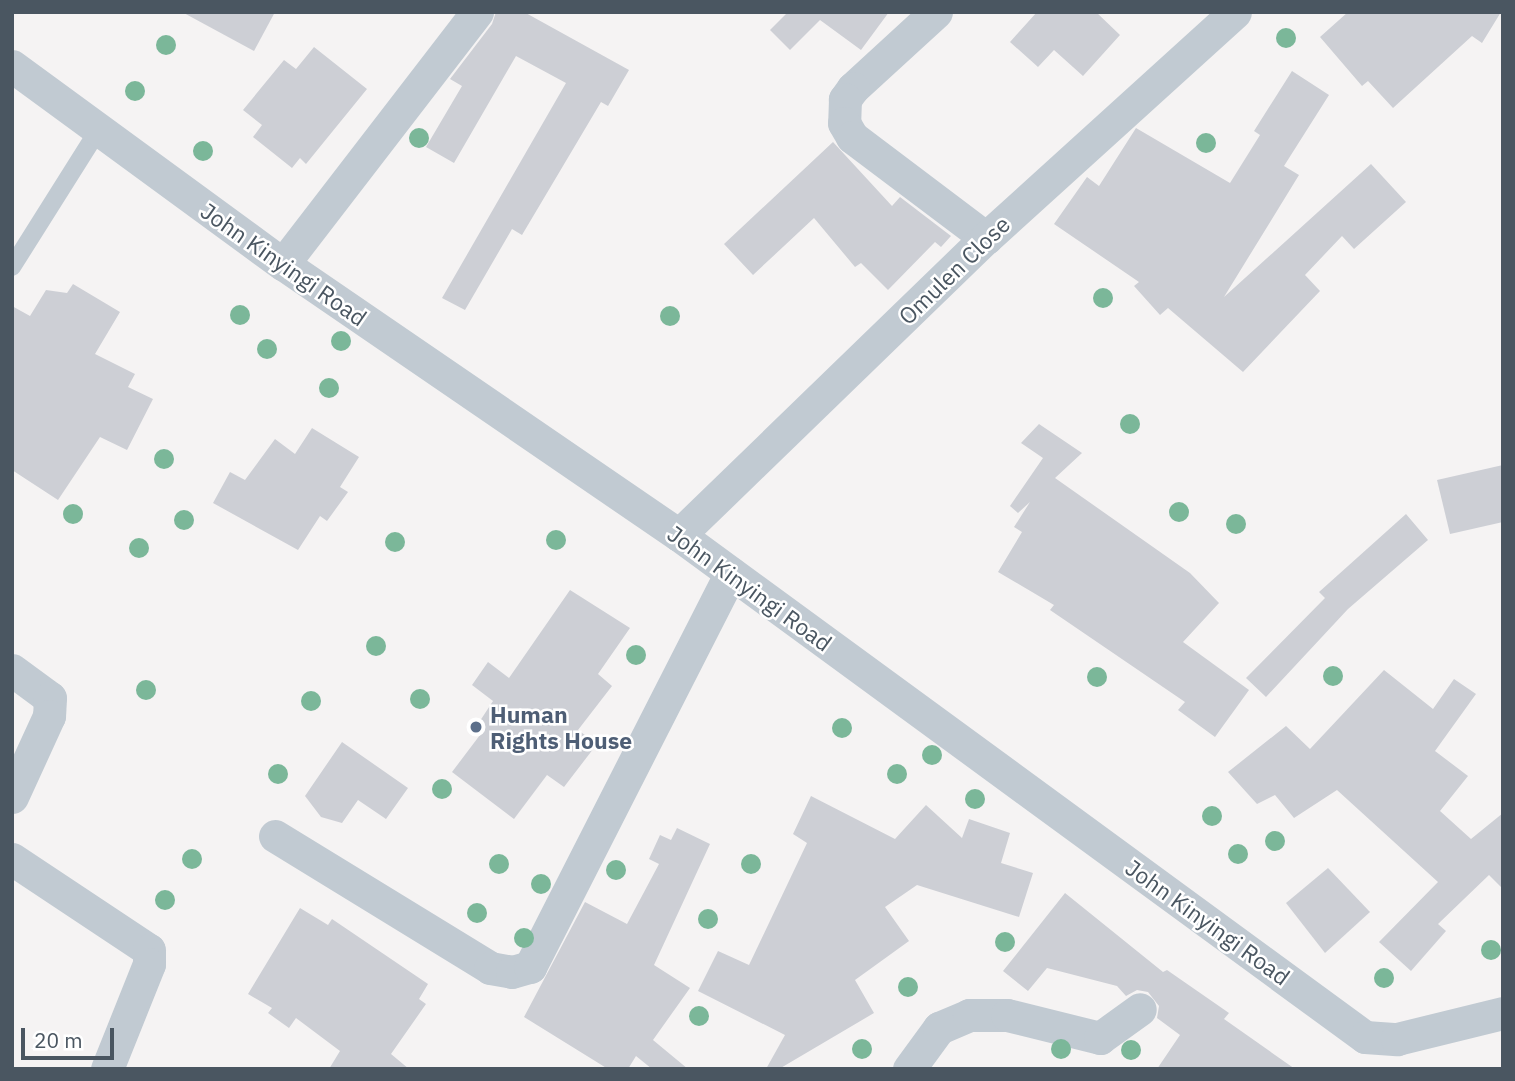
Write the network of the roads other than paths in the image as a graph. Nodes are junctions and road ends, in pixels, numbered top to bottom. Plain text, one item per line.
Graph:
1 (477, 12) edge
2 (936, 12) edge
3 (1236, 12) edge
4 (12, 66) edge
5 (97, 132) junction
6 (986, 238) junction
7 (283, 264) junction
8 (12, 267) edge
9 (678, 535) junction
10 (731, 573) junction
11 (12, 670) edge
12 (12, 797) edge
13 (275, 836) dead end
14 (12, 859) edge
15 (1140, 1009) dead end
16 (1503, 1013) edge
17 (107, 1069) edge
18 (909, 1069) edge

1 - 7 street
2 - 6 street
3 - 6 street, Omulen Close
4 - 5 street, John Kinyingi Road
5 - 7 street, John Kinyingi Road
5 - 8 lane
6 - 9 street, Omulen Close
7 - 9 street, John Kinyingi Road
9 - 10 street, John Kinyingi Road
10 - 13 street
10 - 16 street, John Kinyingi Road
11 - 12 street
14 - 17 street
15 - 18 street

